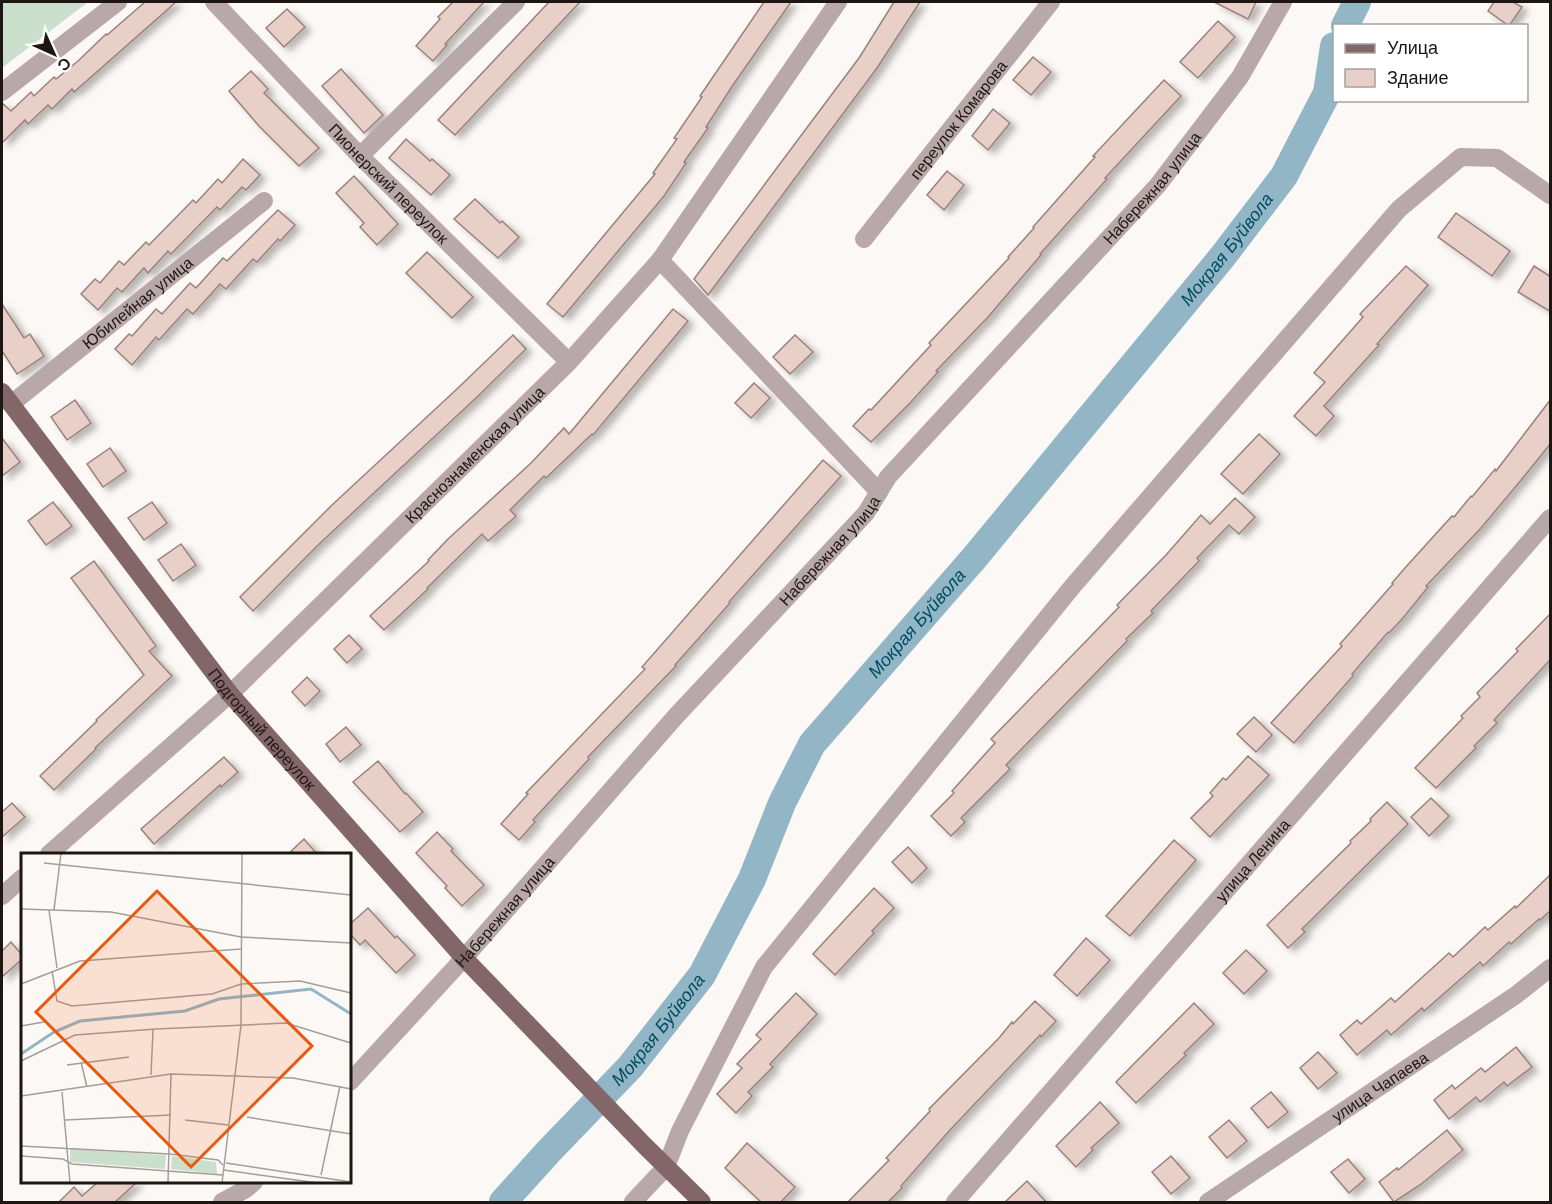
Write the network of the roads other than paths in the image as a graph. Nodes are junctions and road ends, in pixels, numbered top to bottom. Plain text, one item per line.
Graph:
1 (118, 2) edge
2 (214, 2) edge
3 (516, 2) edge
4 (838, 2) edge
5 (1051, 2) edge
6 (1283, 2) edge
7 (2, 92) edge
8 (360, 156) junction
9 (1551, 195) edge
10 (264, 201) dead end
11 (864, 239) dead end
12 (660, 260) junction
13 (569, 362) junction
14 (6, 398) edge
15 (879, 492) junction
16 (1551, 518) edge
17 (230, 694) junction
18 (51, 853) edge
19 (21, 879) edge
20 (2, 897) edge
21 (464, 958) junction
22 (1551, 968) edge
23 (351, 1081) edge
24 (666, 1167) junction
25 (253, 1183) edge
26 (222, 1203) edge
27 (633, 1203) edge
28 (702, 1203) edge
29 (955, 1203) edge
30 (1208, 1203) edge

1 - 7 street
2 - 8 street, Пионерский переулок
3 - 8 street
4 - 12 street, Краснознаменская улица
5 - 11 street, переулок Комарова
6 - 15 street, Набережная улица
8 - 13 street, Пионерский переулок
9 - 24 street
10 - 14 street, Юбилейная улица
12 - 13 street, Краснознаменская улица
12 - 15 street
13 - 17 street, Краснознаменская улица
14 - 17 main road, Подгорный переулок
15 - 21 street, Набережная улица
16 - 29 street, улица Ленина
17 - 18 street, Краснознаменская улица
17 - 21 main road, Подгорный переулок
19 - 20 street
21 - 23 street, Набережная улица
21 - 24 main road, Подгорный переулок
22 - 30 street, улица Чапаева
24 - 27 street
24 - 28 main road
25 - 26 street

